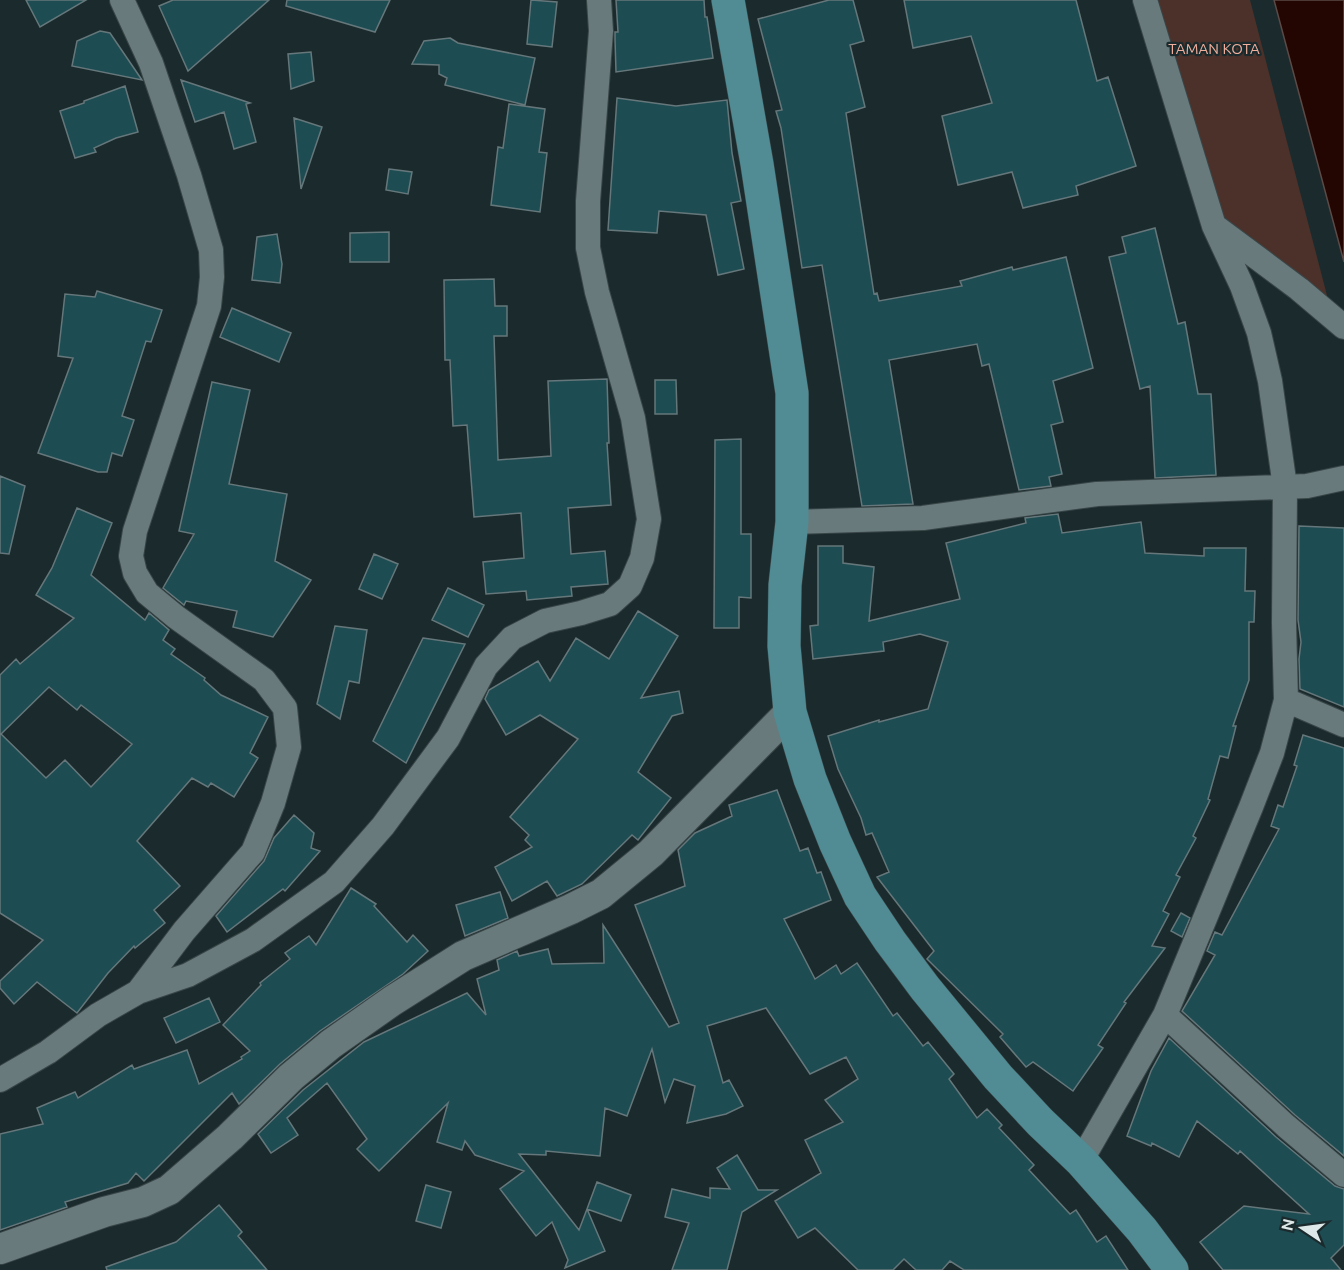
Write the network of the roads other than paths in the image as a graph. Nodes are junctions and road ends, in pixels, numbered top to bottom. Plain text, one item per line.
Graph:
1 (122, 0) edge
2 (599, 0) edge
3 (728, 0) edge
4 (1145, 0) edge
5 (1214, 226) junction
6 (1344, 327) edge
7 (1344, 478) edge
8 (1285, 487) junction
9 (792, 522) junction
10 (1286, 700) junction
11 (790, 712) junction
12 (1344, 725) edge
13 (138, 992) junction
14 (1165, 1015) junction
15 (0, 1080) edge
16 (1081, 1161) junction
17 (1344, 1175) edge
18 (0, 1249) edge
19 (1172, 1270) edge

1 - 13 street
2 - 13 street
3 - 9 highway
4 - 5 street
5 - 6 street
5 - 8 street
7 - 8 street
8 - 9 street
8 - 10 street
9 - 11 highway
10 - 12 street
10 - 14 street
11 - 16 highway
11 - 18 street
13 - 15 street
14 - 16 street
14 - 17 street
16 - 19 highway

